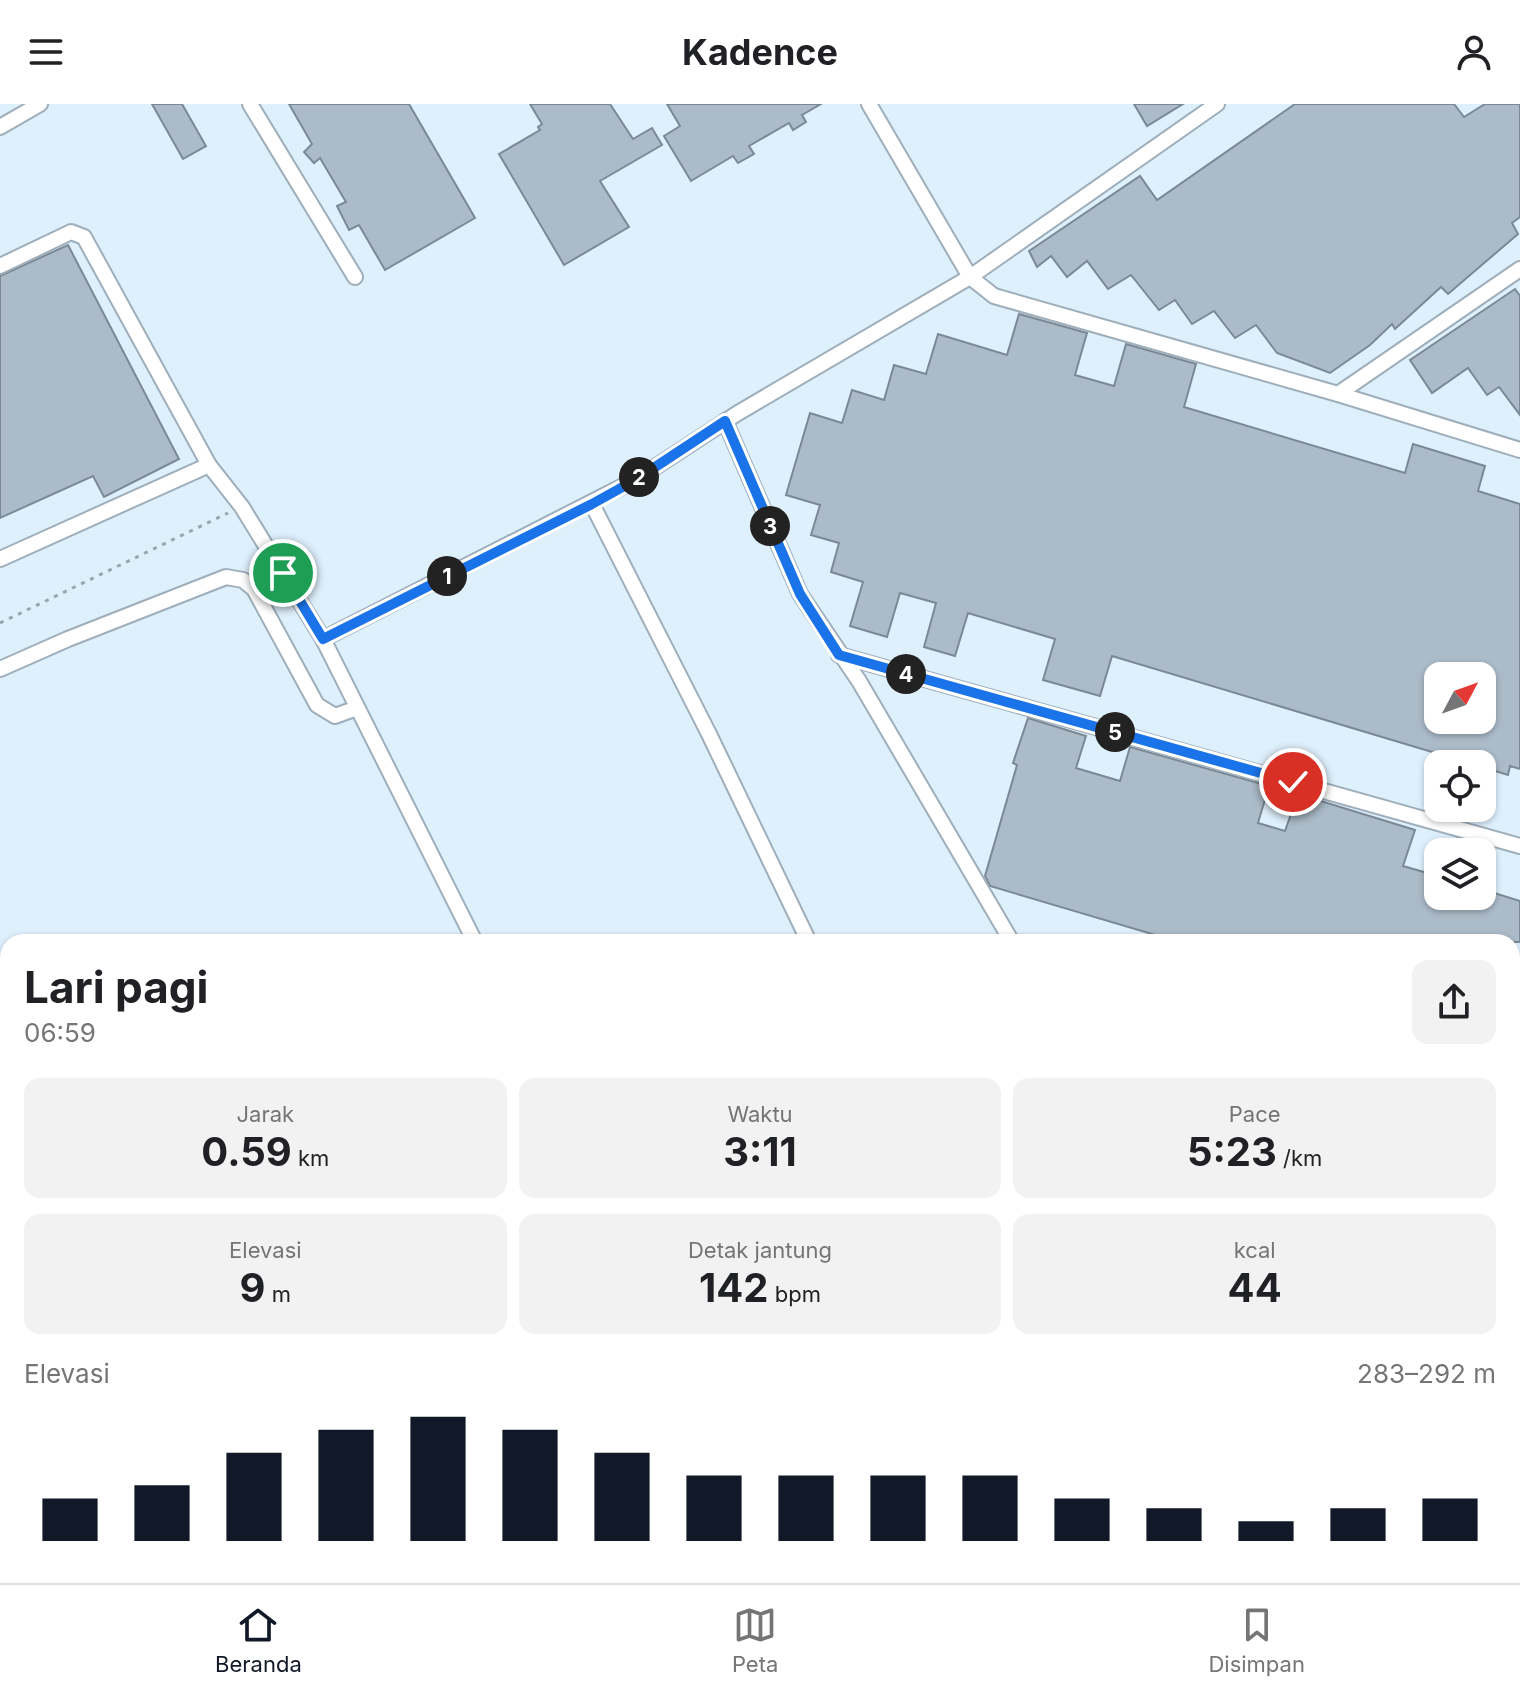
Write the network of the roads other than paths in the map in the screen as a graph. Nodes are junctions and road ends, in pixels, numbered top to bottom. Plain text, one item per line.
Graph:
1 (40, 104) edge
2 (250, 104) edge
3 (869, 104) edge
4 (1217, 104) edge
5 (0, 127) edge
6 (0, 266) edge
7 (1520, 269) edge
8 (355, 277) dead end
9 (970, 277) junction
10 (1338, 394) junction
11 (725, 421) junction
12 (1520, 450) edge
13 (209, 465) junction
14 (592, 504) junction
15 (0, 559) edge
16 (323, 639) junction
17 (839, 655) junction
18 (0, 669) edge
19 (357, 708) junction
20 (1520, 846) edge
21 (471, 934) edge
22 (805, 934) edge
23 (1007, 934) edge

1 - 5 street
2 - 8 street
3 - 9 street
4 - 9 street
6 - 13 street
7 - 10 street
9 - 10 street
9 - 11 street
10 - 12 street
11 - 14 street
11 - 17 street
13 - 15 street
13 - 16 street
14 - 16 street
14 - 22 street
16 - 19 street
17 - 20 street
17 - 23 street
18 - 19 street
19 - 21 street

